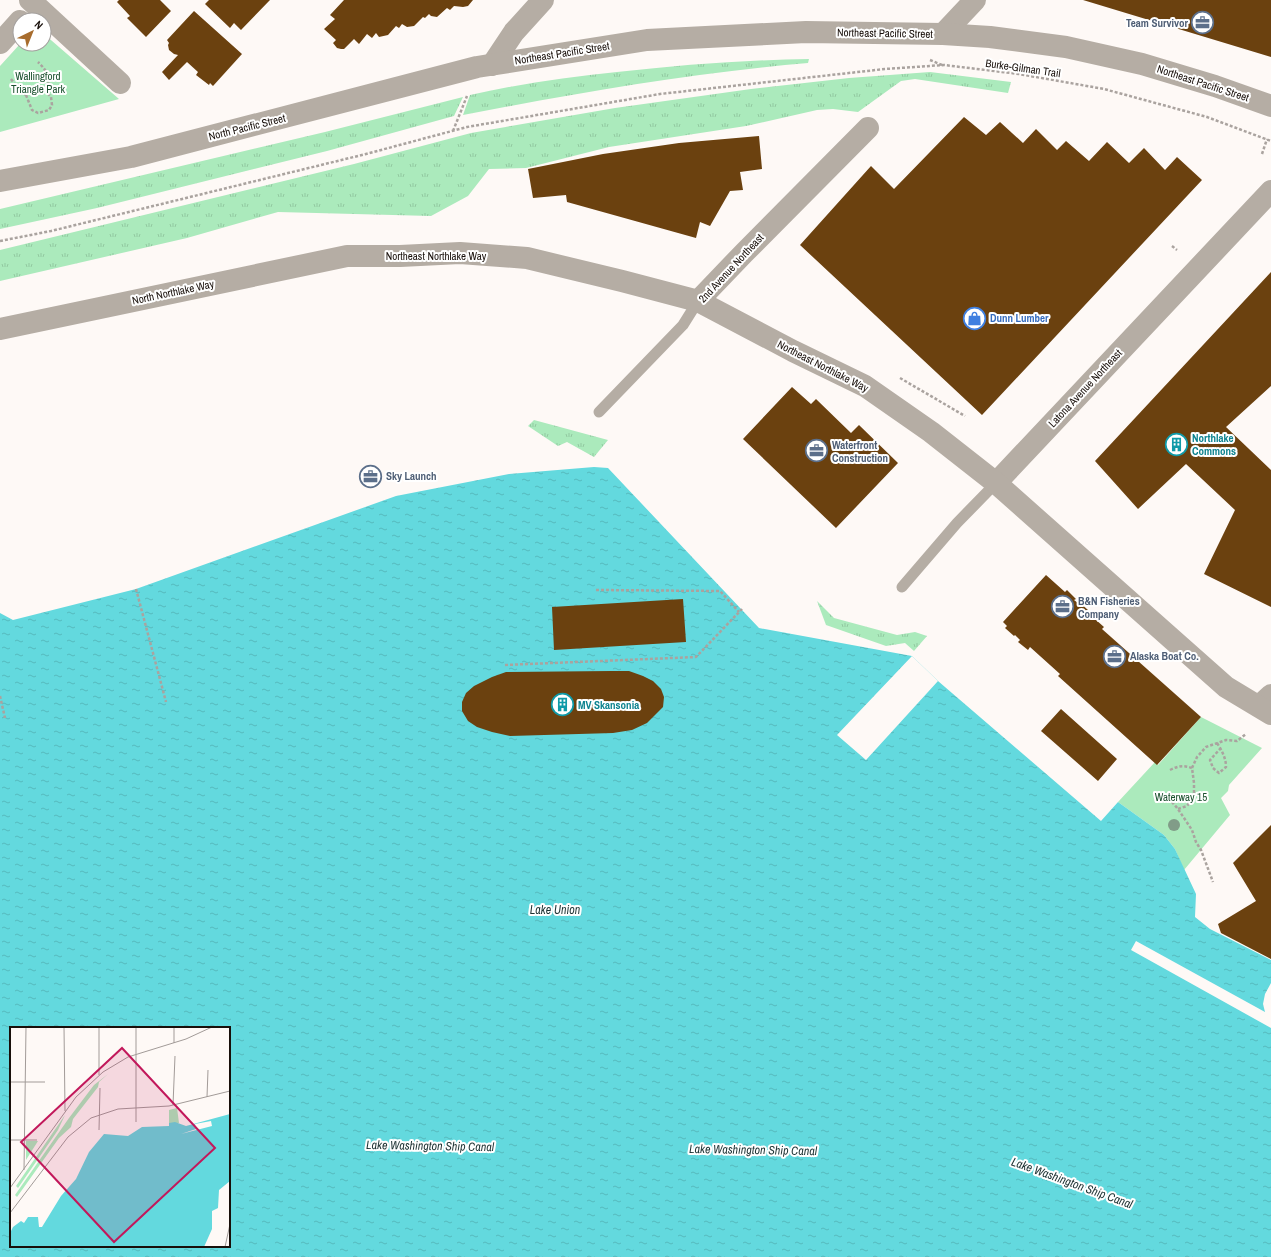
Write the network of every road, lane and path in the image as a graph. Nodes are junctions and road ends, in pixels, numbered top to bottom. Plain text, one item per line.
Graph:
1 (544, 0) edge
2 (975, 0) edge
3 (29, 9) edge
4 (943, 34) junction
5 (0, 43) edge
6 (38, 62) dead end
7 (492, 64) junction
8 (1019, 69) dead end
9 (1019, 74) junction
10 (11, 79) dead end
11 (120, 83) dead end
12 (45, 90) junction
13 (26, 95) junction
14 (467, 96) dead end
15 (1271, 106) edge
16 (868, 128) dead end
17 (453, 131) junction
18 (1267, 139) junction
19 (1271, 141) edge
20 (1262, 154) dead end
21 (0, 181) edge
22 (1271, 191) edge
23 (0, 241) edge
24 (1172, 246) dead end
25 (1177, 250) dead end
26 (347, 256) joint
27 (698, 301) junction
28 (0, 329) edge
29 (894, 374) dead end
30 (599, 412) dead end
31 (965, 416) dead end
32 (996, 483) junction
33 (902, 588) dead end
34 (136, 589) dead end
35 (596, 590) dead end
36 (505, 665) dead end
37 (0, 696) edge
38 (166, 702) dead end
39 (1267, 705) edge
40 (5, 718) dead end
41 (1246, 734) dead end
42 (1217, 743) junction
43 (1220, 749) junction
44 (1192, 768) junction
45 (1170, 770) dead end
46 (1170, 792) dead end
47 (1178, 809) junction
48 (1213, 882) dead end

1 - 7 street
2 - 4 street
3 - 5 street
3 - 11 street
4 - 7 street, Northeast Pacific Street
4 - 15 street, Northeast Pacific Street
6 - 12 path
7 - 21 street, North Pacific Street
8 - 9 path
9 - 17 path, Burke-Gilman Trail
9 - 18 path, Burke-Gilman Trail
10 - 13 path
12 - 13 path
12 - 13 path
14 - 17 path
16 - 27 street, 2nd Avenue Northeast
17 - 23 path, Burke-Gilman Trail
18 - 19 path, Burke-Gilman Trail
18 - 20 path
22 - 32 street, Latona Avenue Northeast
24 - 25 path
26 - 27 street, Northeast Northlake Way
26 - 28 street, North Northlake Way
27 - 30 lane, 2nd Avenue Northeast
27 - 32 street, Northeast Northlake Way
29 - 31 path
32 - 33 lane, Latona Avenue Northeast
32 - 39 street, Northeast Northlake Way
34 - 38 path
35 - 36 path
37 - 40 path
41 - 42 path
42 - 43 path
42 - 44 path
43 - 43 path
44 - 45 path
44 - 47 path
46 - 47 path
47 - 48 path

